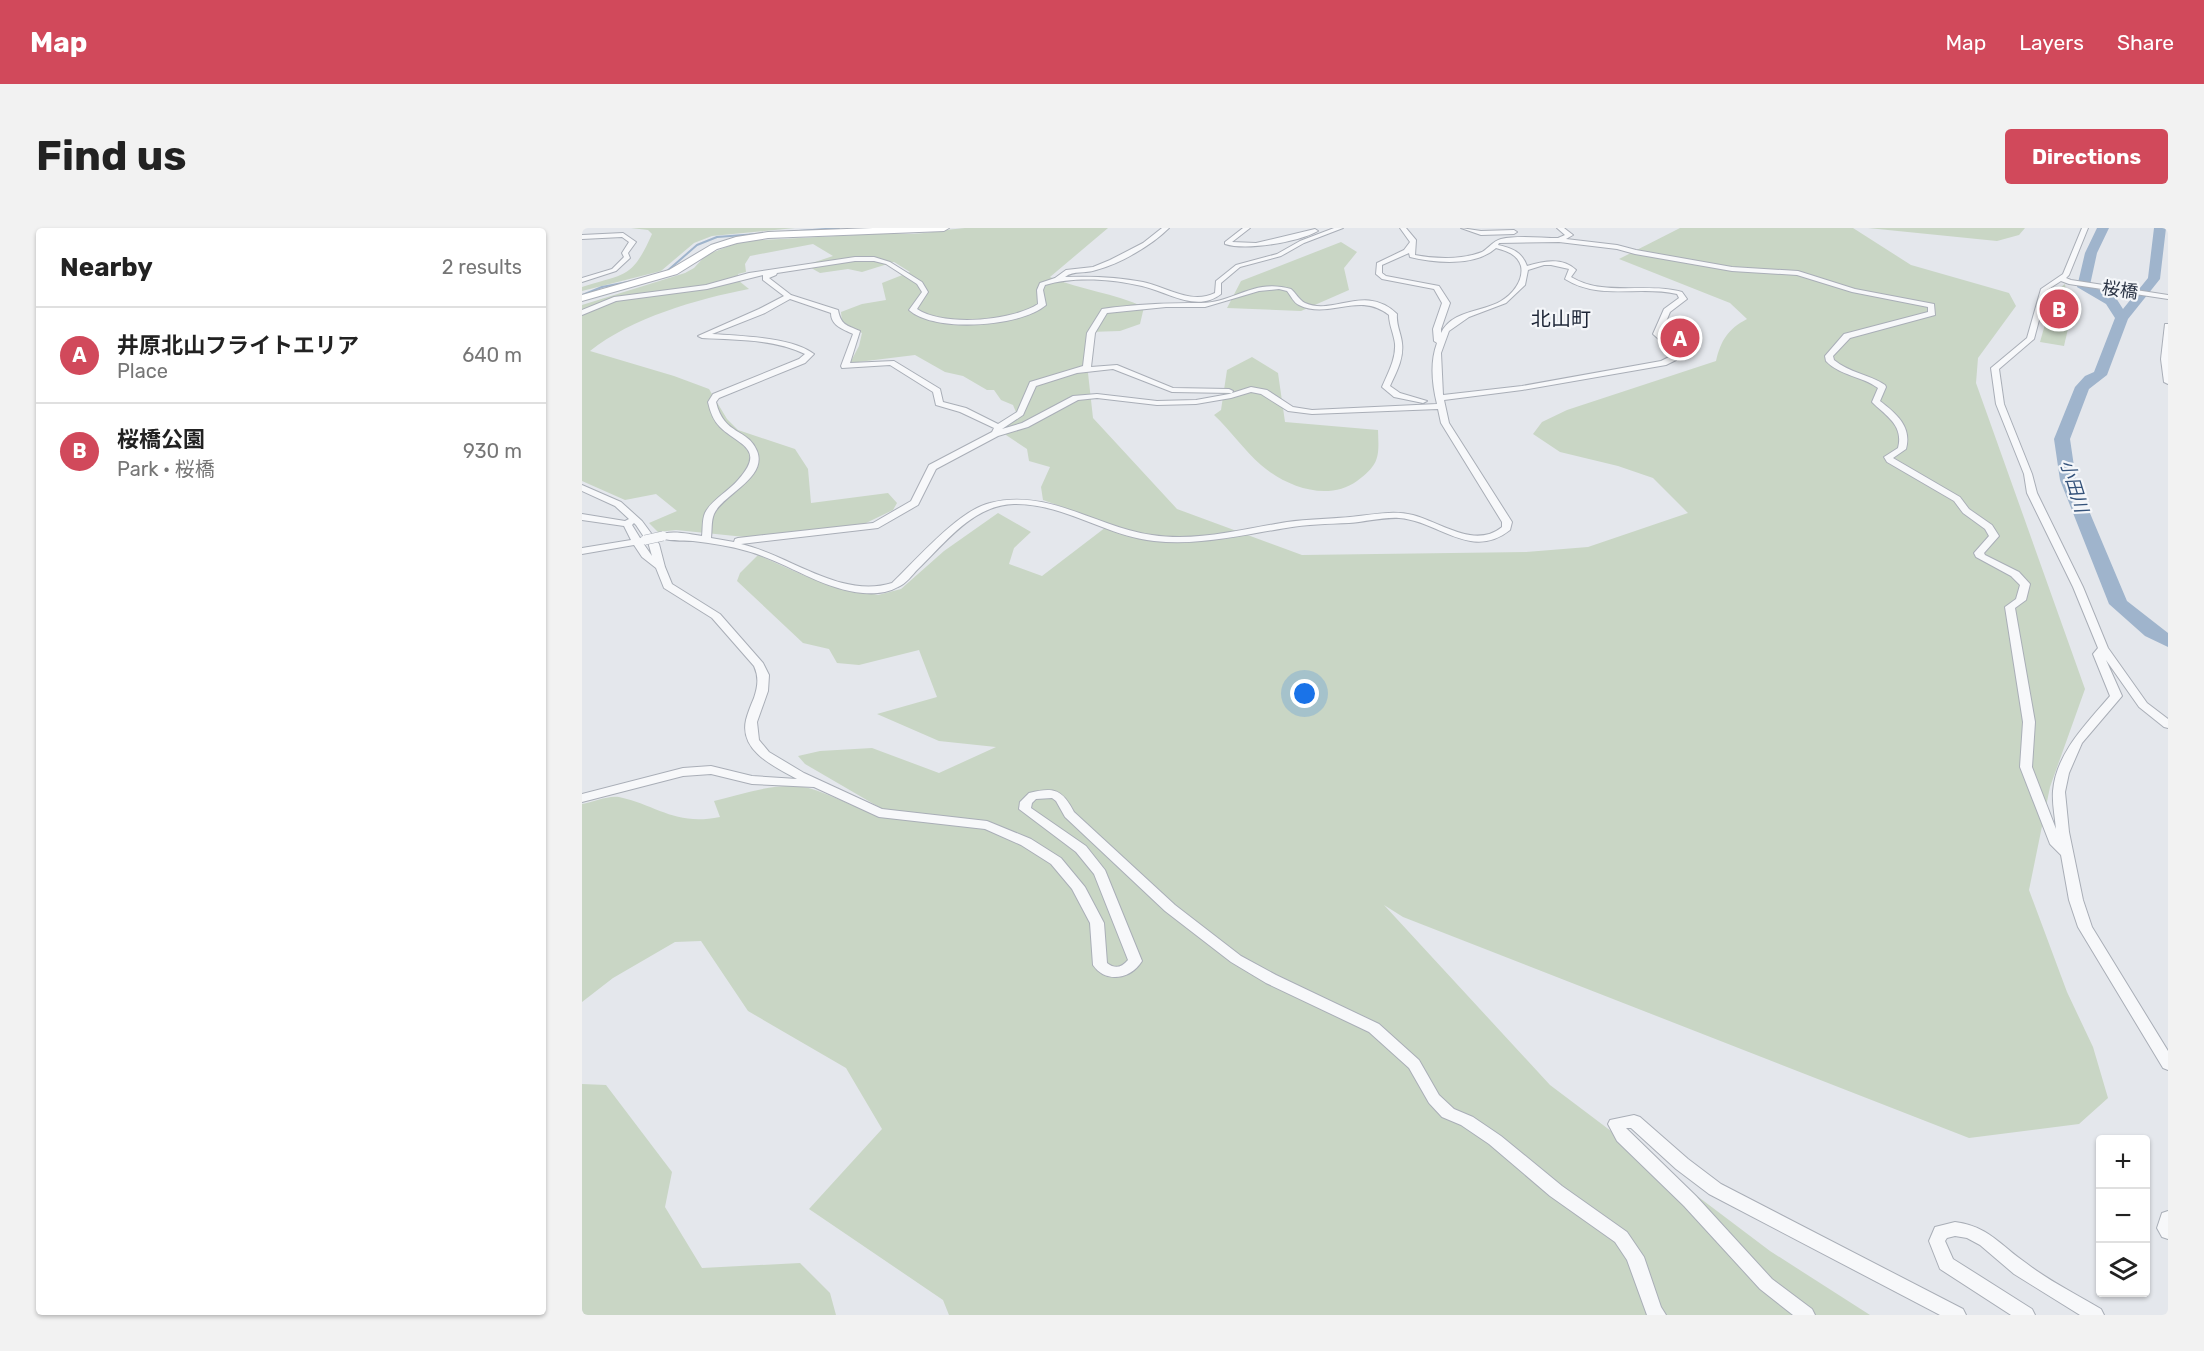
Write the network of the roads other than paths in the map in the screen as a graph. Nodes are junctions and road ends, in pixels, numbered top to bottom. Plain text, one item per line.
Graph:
1 (944, 228) edge
2 (1166, 228) edge
3 (1247, 228) edge
4 (1321, 228) edge
5 (1340, 228) edge
6 (1403, 228) edge
7 (1464, 228) edge
8 (1560, 228) edge
9 (2085, 228) edge
10 (582, 237) edge
11 (1562, 239) junction
12 (1413, 244) junction
13 (1496, 246) junction
14 (1525, 270) junction
15 (782, 271) junction
16 (2061, 278) junction
17 (1057, 279) junction
18 (582, 280) edge
19 (1146, 285) junction
20 (789, 296) junction
21 (2168, 297) edge
22 (582, 298) edge
23 (1199, 305) junction
24 (582, 313) edge
25 (2168, 326) edge
26 (1441, 342) junction
27 (2167, 361) edge
28 (1076, 371) junction
29 (2168, 382) edge
30 (1251, 389) junction
31 (1440, 402) junction
32 (997, 431) junction
33 (582, 488) edge
34 (582, 517) edge
35 (631, 522) junction
36 (704, 540) junction
37 (641, 541) junction
38 (582, 551) edge
39 (660, 567) junction
40 (2103, 648) junction
41 (2168, 725) edge
42 (820, 784) junction
43 (582, 798) edge
44 (2068, 854) junction
45 (2168, 1064) edge
46 (2168, 1218) edge
47 (2168, 1232) edge
48 (1657, 1315) edge
49 (1806, 1315) edge
50 (1957, 1315) edge
51 (2026, 1315) edge
52 (2095, 1315) edge

1 - 22 main road
2 - 17 street
3 - 4 street
5 - 19 street
6 - 12 street
7 - 11 street
8 - 11 street
9 - 16 street
10 - 18 street
11 - 13 street
11 - 44 street
12 - 13 street
12 - 26 street
13 - 14 street
14 - 26 street
14 - 31 street
15 - 17 street
15 - 20 street
15 - 24 street
16 - 21 street, 桜橋
16 - 40 street
17 - 19 street
19 - 23 street
20 - 32 street
20 - 36 street
23 - 28 street
23 - 31 street
25 - 27 street
26 - 31 street
27 - 29 street
28 - 30 street
28 - 32 street
30 - 31 street
30 - 32 street
31 - 36 street
32 - 36 street
33 - 35 street
34 - 35 street
35 - 37 street
35 - 39 street
36 - 37 street, bridge
37 - 38 street
37 - 39 street
39 - 42 street
40 - 41 street
40 - 44 street
42 - 43 street
42 - 48 street
44 - 45 street
46 - 47 street
49 - 50 street
51 - 52 street

